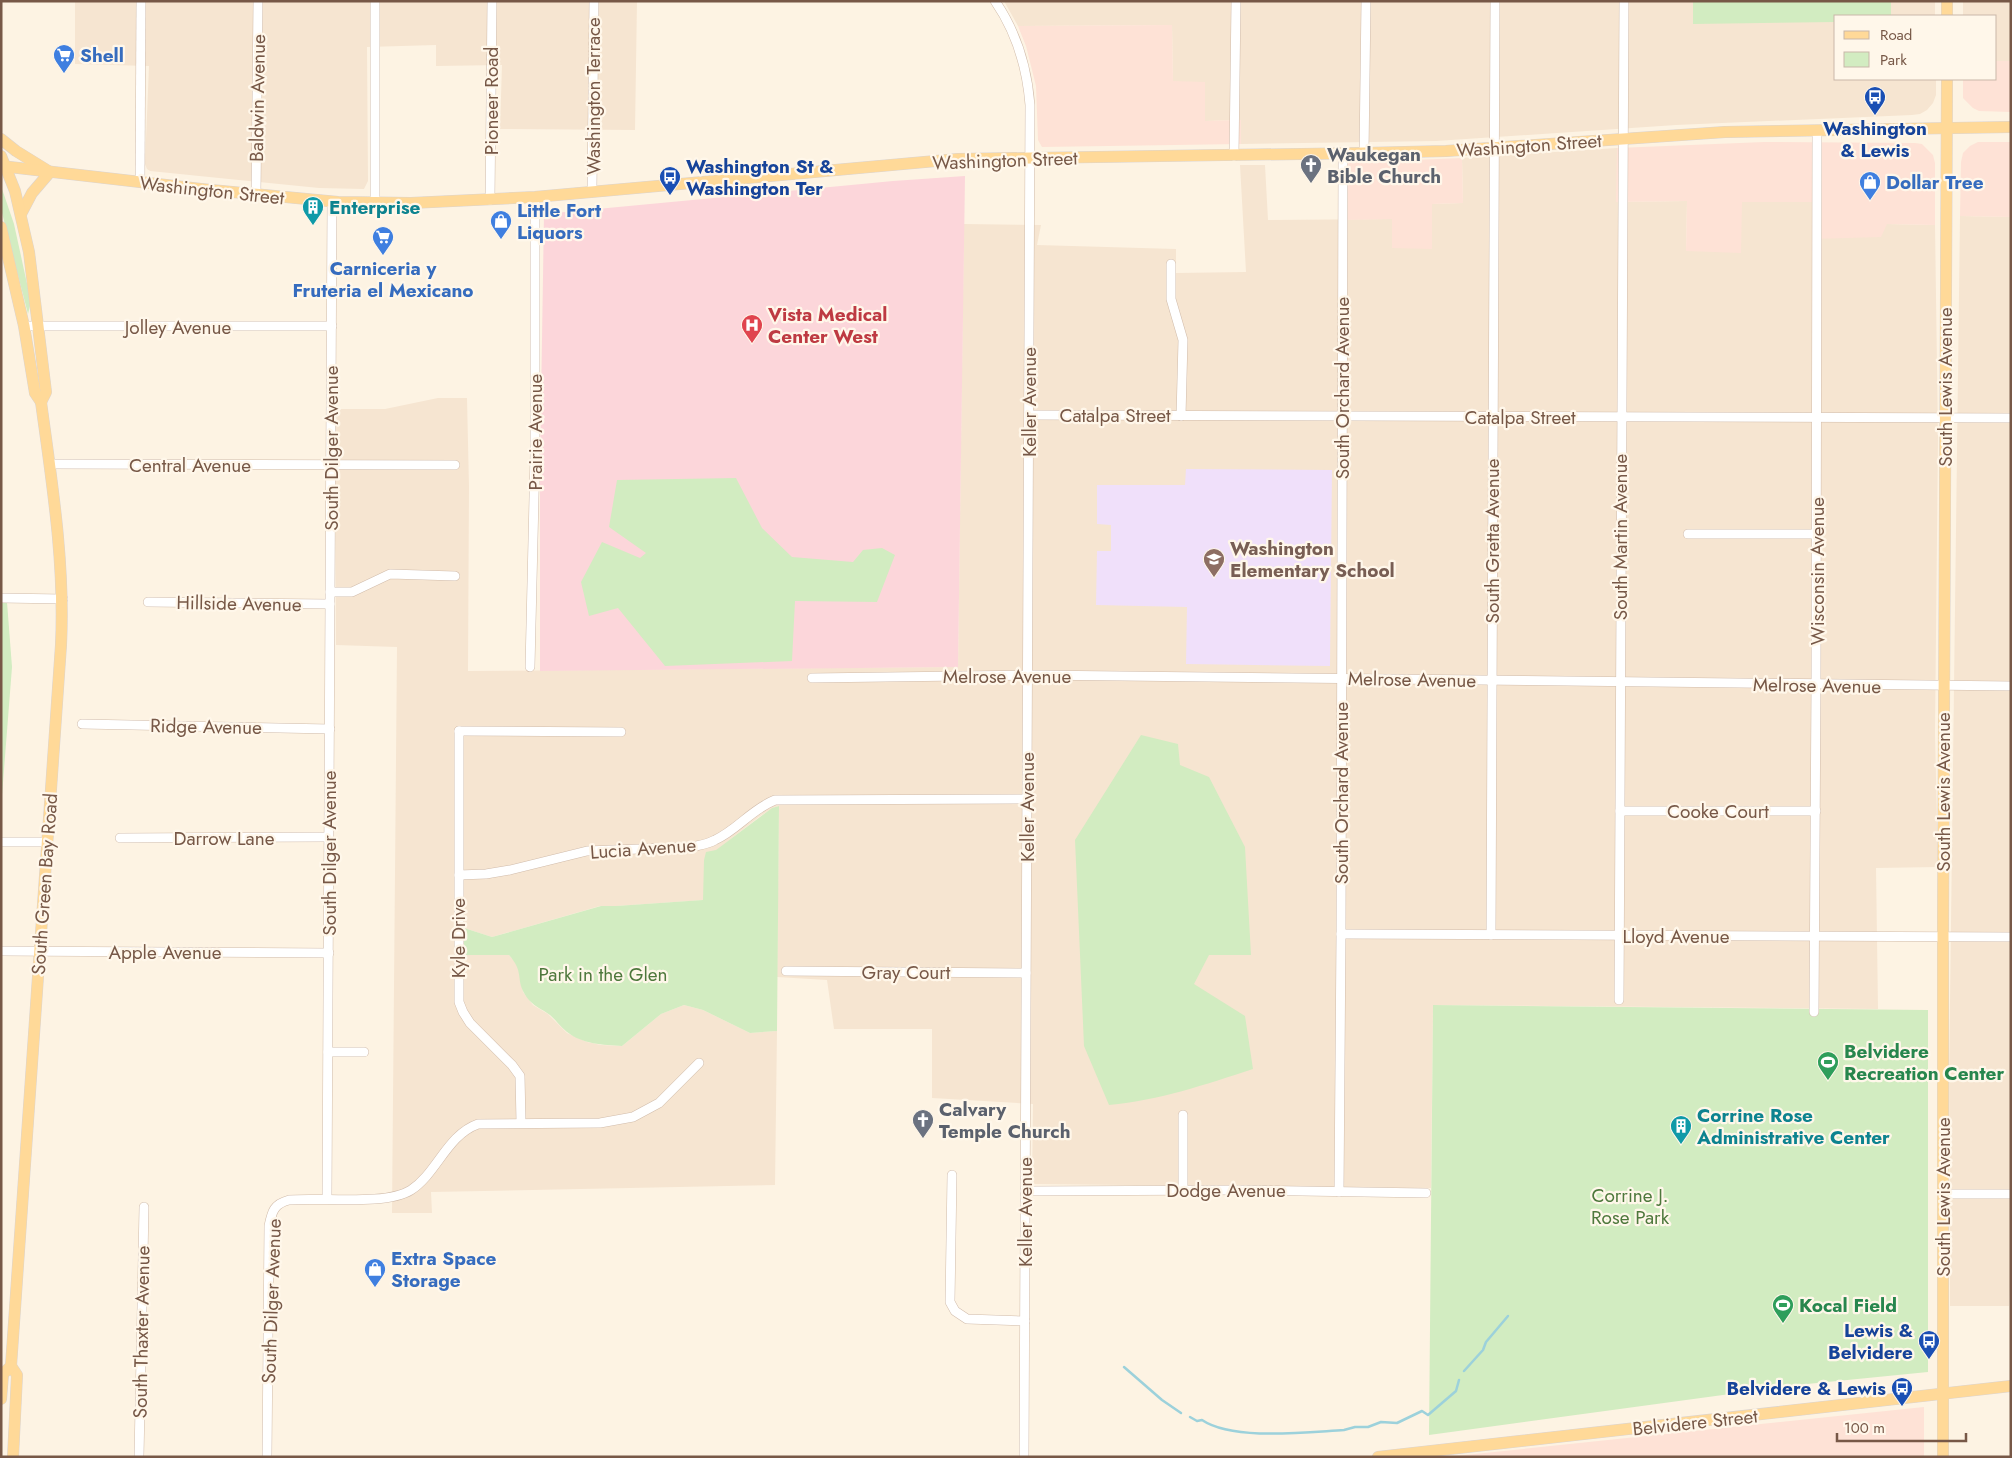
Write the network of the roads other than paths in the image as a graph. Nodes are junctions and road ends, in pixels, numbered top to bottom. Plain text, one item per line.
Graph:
1 (141, 1) edge
2 (258, 1) edge
3 (375, 1) edge
4 (492, 1) edge
5 (594, 1) edge
6 (995, 1) edge
7 (1236, 1) edge
8 (1366, 1) edge
9 (1495, 1) edge
10 (1624, 1) edge
11 (1948, 1) edge
12 (1947, 15) edge
13 (1947, 80) edge
14 (1946, 127) junction
15 (2011, 127) edge
16 (1817, 130) junction
17 (1, 139) edge
18 (1622, 139) junction
19 (1494, 147) junction
20 (1364, 153) junction
21 (1343, 154) junction
22 (1234, 156) junction
23 (1030, 158) junction
24 (3, 163) edge
25 (50, 172) junction
26 (140, 182) junction
27 (592, 191) junction
28 (256, 194) junction
29 (535, 197) junction
30 (490, 200) junction
31 (332, 202) junction
32 (374, 202) junction
33 (21, 214) junction
34 (1, 227) edge
35 (1171, 264) dead end
36 (24, 326) junction
37 (39, 326) junction
38 (332, 326) junction
39 (42, 402) junction
40 (1029, 415) junction
41 (1181, 416) junction
42 (1342, 416) junction
43 (1493, 417) junction
44 (1621, 417) junction
45 (1817, 418) junction
46 (1945, 418) junction
47 (2011, 418) edge
48 (50, 464) junction
49 (331, 465) junction
50 (455, 465) dead end
51 (1688, 534) dead end
52 (1817, 534) junction
53 (455, 576) dead end
54 (330, 592) junction
55 (1, 598) edge
56 (63, 598) junction
57 (148, 602) dead end
58 (330, 604) junction
59 (530, 668) dead end
60 (1028, 675) junction
61 (812, 678) dead end
62 (1341, 678) junction
63 (1492, 680) junction
64 (1620, 682) junction
65 (1816, 684) junction
66 (1944, 686) junction
67 (2011, 686) edge
68 (82, 724) dead end
69 (330, 729) junction
70 (622, 732) dead end
71 (1027, 799) junction
72 (1620, 811) junction
73 (1816, 811) junction
74 (328, 837) junction
75 (120, 838) dead end
76 (1, 842) edge
77 (47, 842) junction
78 (458, 875) junction
79 (1341, 934) junction
80 (1491, 935) junction
81 (1619, 936) junction
82 (1815, 936) junction
83 (1943, 936) junction
84 (2011, 937) edge
85 (1, 951) edge
86 (40, 951) junction
87 (328, 953) junction
88 (786, 971) dead end
89 (1026, 973) junction
90 (1619, 1000) dead end
91 (1814, 1012) dead end
92 (328, 1052) junction
93 (364, 1052) dead end
94 (699, 1063) dead end
95 (1183, 1115) dead end
96 (521, 1122) junction
97 (952, 1175) dead end
98 (1183, 1190) junction
99 (1025, 1191) junction
100 (1339, 1192) junction
101 (1426, 1193) dead end
102 (1943, 1194) junction
103 (2011, 1194) edge
104 (327, 1199) junction
105 (144, 1207) dead end
106 (1025, 1321) junction
107 (11, 1366) junction
108 (2011, 1386) edge
109 (1943, 1394) junction
110 (1, 1399) edge
111 (13, 1457) edge
112 (139, 1457) edge
113 (267, 1457) edge
114 (1024, 1457) edge
115 (1378, 1457) edge
116 (1943, 1457) edge

1 - 26 street
2 - 28 street, Baldwin Avenue
3 - 32 street
4 - 30 street, Pioneer Road
5 - 27 street, Washington Terrace
6 - 23 street, Keller Avenue
7 - 22 street
8 - 20 street
9 - 19 street, South Gretta Avenue
10 - 18 street, South Martin Avenue
11 - 12 main road
13 - 14 main road, South Lewis Avenue
14 - 15 main road, Washington Street
14 - 16 main road, Washington Street
14 - 46 main road, South Lewis Avenue
16 - 18 main road, Washington Street
16 - 45 street, Wisconsin Avenue
17 - 25 main road
18 - 19 main road, Washington Street
18 - 44 street, South Martin Avenue
19 - 20 main road, Washington Street
19 - 43 street, South Gretta Avenue
20 - 21 main road, Washington Street
21 - 22 main road, Washington Street
21 - 42 street, South Orchard Avenue
22 - 23 main road, Washington Street
23 - 27 main road, Washington Street
23 - 40 street, Keller Avenue
24 - 25 main road, Washington Street
24 - 33 main road, South Green Bay Road
25 - 26 main road, Washington Street
25 - 33 main road
26 - 28 main road, Washington Street
27 - 29 main road, Washington Street
28 - 31 main road, Washington Street
29 - 30 main road, Washington Street
29 - 59 street, Prairie Avenue
30 - 32 main road, Washington Street
31 - 32 main road, Washington Street
31 - 38 street, South Dilger Avenue
33 - 37 main road, South Green Bay Road
34 - 36 main road, South Green Bay Road
35 - 41 street
36 - 37 street, Jolley Avenue
36 - 39 main road, South Green Bay Road
37 - 38 street, Jolley Avenue
37 - 39 main road, South Green Bay Road
38 - 49 street, South Dilger Avenue
39 - 48 main road, South Green Bay Road
40 - 41 street, Catalpa Street
40 - 60 street, Keller Avenue
41 - 42 street, Catalpa Street
42 - 43 street, Catalpa Street
42 - 62 street, South Orchard Avenue
43 - 44 street, Catalpa Street
43 - 63 street, South Gretta Avenue
44 - 45 street, Catalpa Street
44 - 64 street, South Martin Avenue
45 - 46 street, Catalpa Street
45 - 52 street, Wisconsin Avenue
46 - 47 street, Catalpa Street
46 - 66 main road, South Lewis Avenue
48 - 49 street, Central Avenue
48 - 56 main road, South Green Bay Road
49 - 50 street, Central Avenue
49 - 54 street, South Dilger Avenue
51 - 52 street
52 - 65 street, Wisconsin Avenue
53 - 54 street
54 - 58 street, South Dilger Avenue
55 - 56 street
56 - 77 main road, South Green Bay Road
57 - 58 street, Hillside Avenue
58 - 69 street, South Dilger Avenue
60 - 61 street, Melrose Avenue
60 - 62 street, Melrose Avenue
60 - 71 street, Keller Avenue
62 - 63 street, Melrose Avenue
62 - 79 street, South Orchard Avenue
63 - 64 street, Melrose Avenue
63 - 80 street, South Gretta Avenue
64 - 65 street, Melrose Avenue
64 - 72 street, South Martin Avenue
65 - 66 street, Melrose Avenue
65 - 73 street, Wisconsin Avenue
66 - 67 street, Melrose Avenue
66 - 83 main road, South Lewis Avenue
68 - 69 street, Ridge Avenue
69 - 74 street, South Dilger Avenue
70 - 78 street, Kyle Drive
71 - 78 street, Lucia Avenue
71 - 89 street, Keller Avenue
72 - 73 street, Cooke Court
72 - 81 street, South Martin Avenue
73 - 82 street, Wisconsin Avenue
74 - 75 street, Darrow Lane
74 - 87 street, South Dilger Avenue
76 - 77 street
77 - 86 main road, South Green Bay Road
78 - 96 street, Kyle Drive
79 - 80 street, Lloyd Avenue
79 - 100 street, South Orchard Avenue
80 - 81 street, Lloyd Avenue
81 - 82 street, Lloyd Avenue
81 - 90 street, South Martin Avenue
82 - 83 street, Lloyd Avenue
82 - 91 street, Wisconsin Avenue
83 - 84 street, Lloyd Avenue
83 - 102 main road, South Lewis Avenue
85 - 86 street, Apple Avenue
86 - 87 street, Apple Avenue
86 - 107 main road, South Green Bay Road
87 - 92 street, South Dilger Avenue
88 - 89 street, Gray Court
89 - 99 street, Keller Avenue
92 - 93 street
92 - 104 street, South Dilger Avenue
94 - 96 street
95 - 98 street
96 - 104 street
97 - 106 street
98 - 99 street, Dodge Avenue
98 - 100 street, Dodge Avenue
99 - 106 street, Keller Avenue
100 - 101 street, Dodge Avenue
102 - 103 street
102 - 109 main road, South Lewis Avenue
104 - 113 street, South Dilger Avenue
105 - 112 street, South Thaxter Avenue
106 - 114 street, Keller Avenue
107 - 110 main road, South Green Bay Road
107 - 111 main road, South Green Bay Road
108 - 109 main road, Belvidere Street
109 - 115 main road, Belvidere Street
109 - 116 main road, South Lewis Avenue

